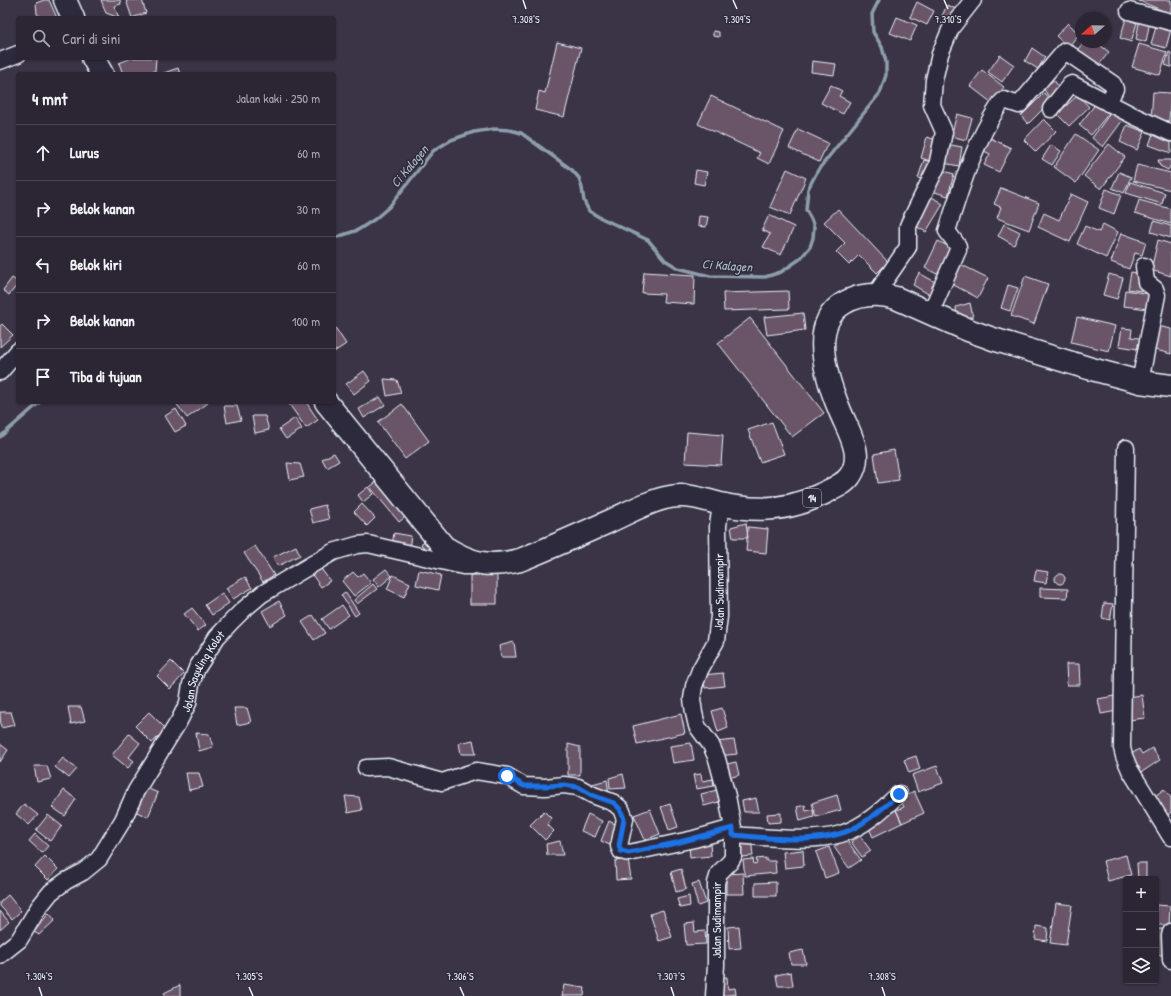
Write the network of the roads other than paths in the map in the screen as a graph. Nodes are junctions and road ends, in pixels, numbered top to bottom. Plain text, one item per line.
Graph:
1 (65, 0) edge
2 (973, 0) edge
3 (1129, 11) dead end
4 (72, 16) edge
5 (1171, 22) edge
6 (16, 55) edge
7 (94, 60) edge
8 (0, 61) edge
9 (101, 72) edge
10 (1108, 102) junction
11 (1051, 109) dead end
12 (1171, 130) edge
13 (1144, 266) dead end
14 (875, 295) junction
15 (930, 314) junction
16 (16, 353) edge
17 (0, 372) edge
18 (1140, 382) junction
19 (1171, 386) edge
20 (328, 404) edge
21 (1126, 448) dead end
22 (721, 504) junction
23 (502, 564) junction
24 (366, 768) dead end
25 (899, 794) dead end
26 (733, 831) junction
27 (1171, 837) edge
28 (1171, 932) edge
29 (0, 956) edge
30 (1171, 960) edge
31 (714, 996) edge

1 - 4 highway
2 - 14 street
3 - 5 street
6 - 8 street
7 - 9 highway
10 - 11 street
10 - 12 street
10 - 15 street
13 - 18 street
14 - 15 highway, 14
14 - 22 highway, 14
15 - 18 highway, 14
16 - 17 street
18 - 19 highway, 14
20 - 23 highway, 14
21 - 27 street
22 - 23 highway, 14
22 - 26 street, Jalan Sudimampir
23 - 29 street, Jalan Saguling Kolot
24 - 26 street
25 - 26 street
26 - 31 street, Jalan Sudimampir
28 - 30 street

